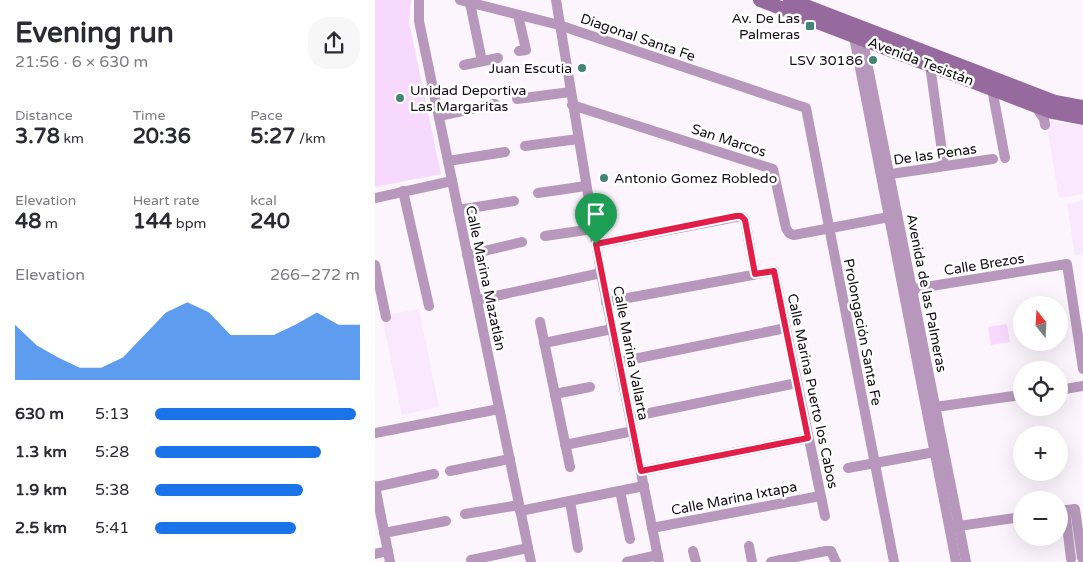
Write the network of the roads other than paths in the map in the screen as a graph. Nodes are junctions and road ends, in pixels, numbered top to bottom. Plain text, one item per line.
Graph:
1 (419, 0) edge
2 (556, 0) edge
3 (760, 0) edge
4 (790, 0) edge
5 (465, 1) edge
6 (518, 15) junction
7 (559, 25) junction
8 (862, 33) junction
9 (519, 51) dead end
10 (498, 58) dead end
11 (482, 61) junction
12 (464, 64) dead end
13 (930, 65) junction
14 (992, 89) junction
15 (570, 92) junction
16 (517, 99) dead end
17 (495, 104) dead end
18 (1034, 104) junction
19 (572, 105) junction
20 (1083, 107) edge
21 (806, 108) joint
22 (439, 116) junction
23 (1083, 118) edge
24 (1045, 125) dead end
25 (578, 139) junction
26 (525, 146) dead end
27 (505, 152) dead end
28 (1005, 158) dead end
29 (993, 159) dead end
30 (448, 161) junction
31 (944, 166) junction
32 (885, 175) junction
33 (452, 181) junction
34 (586, 186) junction
35 (403, 191) junction
36 (538, 193) dead end
37 (375, 198) edge
38 (514, 201) dead end
39 (458, 210) junction
40 (889, 217) junction
41 (593, 229) junction
42 (829, 229) junction
43 (545, 236) dead end
44 (522, 242) dead end
45 (596, 244) junction
46 (467, 255) junction
47 (375, 265) edge
48 (601, 273) junction
49 (755, 274) junction
50 (909, 290) junction
51 (477, 300) junction
52 (607, 302) junction
53 (429, 306) dead end
54 (386, 317) dead end
55 (539, 322) dead end
56 (785, 328) junction
57 (612, 329) junction
58 (544, 343) junction
59 (619, 362) junction
60 (1083, 369) edge
61 (797, 383) junction
62 (1083, 386) edge
63 (590, 387) dead end
64 (1068, 388) edge
65 (555, 394) junction
66 (1013, 396) edge
67 (930, 408) junction
68 (499, 409) junction
69 (630, 417) junction
70 (633, 431) junction
71 (375, 433) edge
72 (808, 438) junction
73 (565, 445) junction
74 (935, 452) junction
75 (510, 459) junction
76 (875, 463) junction
77 (570, 467) dead end
78 (848, 468) dead end
79 (450, 471) dead end
80 (641, 471) junction
81 (434, 474) dead end
82 (375, 486) edge
83 (644, 486) junction
84 (620, 491) junction
85 (820, 496) junction
86 (570, 501) junction
87 (377, 507) edge
88 (520, 508) junction
89 (465, 514) dead end
90 (825, 516) dead end
91 (1013, 518) edge
92 (1068, 519) edge
93 (446, 521) dead end
94 (953, 527) junction
95 (652, 528) junction
96 (384, 533) junction
97 (630, 540) dead end
98 (749, 546) dead end
99 (528, 548) junction
100 (578, 548) dead end
101 (388, 551) junction
102 (693, 551) dead end
103 (375, 554) edge
104 (658, 559) edge
105 (1077, 559) edge
106 (471, 560) dead end
107 (787, 560) edge
108 (390, 562) edge
109 (531, 562) edge
110 (627, 562) edge
111 (696, 562) edge
112 (752, 562) edge
113 (771, 562) edge
114 (836, 562) edge
115 (895, 562) edge
116 (955, 562) edge
117 (966, 562) edge

1 - 22 street, Calle Marina Mazatlán
2 - 7 street, Calle Marina Vallarta
3 - 8 street, Avenida Tesistán
4 - 8 street, Avenida Tesistán
5 - 6 street, Diagonal Santa Fe
5 - 11 street
6 - 7 street, Diagonal Santa Fe
6 - 9 street
7 - 15 street, Calle Marina Vallarta
7 - 21 street, Diagonal Santa Fe
8 - 13 street, Avenida Tesistán
8 - 20 street, Avenida Tesistán
8 - 32 street, Avenida de las Palmeras
10 - 11 street
11 - 12 street
13 - 14 street, Avenida Tesistán
13 - 31 street
14 - 18 street, Avenida Tesistán
14 - 28 street
15 - 16 street
15 - 19 street, Calle Marina Vallarta
17 - 22 street
18 - 23 street, Avenida Tesistán
18 - 24 street
19 - 25 street, Calle Marina Vallarta
19 - 42 street, San Marcos
21 - 42 street, Prolongación Santa Fe
22 - 30 street, Calle Marina Mazatlán
25 - 26 street
25 - 34 street, Calle Marina Vallarta
27 - 30 street
29 - 31 street, De las Penas
30 - 33 street, Calle Marina Mazatlán
31 - 32 street, De las Penas
32 - 40 street, Avenida de las Palmeras
32 - 50 street, Avenida de las Palmeras
33 - 35 street
33 - 39 street, Calle Marina Mazatlán
34 - 36 street
34 - 41 street, Calle Marina Vallarta
35 - 37 street
35 - 53 street
38 - 39 street
39 - 46 street, Calle Marina Mazatlán
40 - 42 street, San Marcos
40 - 50 street, Avenida de las Palmeras
41 - 43 street
41 - 45 street, Calle Marina Vallarta
42 - 76 street, Prolongación Santa Fe
44 - 46 street
45 - 48 street, Calle Marina Vallarta
45 - 49 street
46 - 51 street, Calle Marina Mazatlán
47 - 54 street
48 - 51 street
48 - 52 street, Calle Marina Vallarta
49 - 52 street
49 - 56 street, Calle Marina Puerto los Cabos
50 - 60 street, Calle Brezos
50 - 67 street, Avenida de las Palmeras
51 - 68 street, Calle Marina Mazatlán
52 - 57 street, Calle Marina Vallarta
55 - 58 street
56 - 59 street
56 - 61 street, Calle Marina Puerto los Cabos
57 - 58 street
57 - 59 street, Calle Marina Vallarta
58 - 65 street
59 - 69 street, Calle Marina Vallarta
61 - 69 street
61 - 72 street, Calle Marina Puerto los Cabos
62 - 64 street
63 - 65 street
65 - 73 street
66 - 67 street
67 - 74 street, Avenida de las Palmeras
67 - 94 street, Avenida de las Palmeras
68 - 71 street
68 - 75 street, Calle Marina Mazatlán
69 - 70 street, Calle Marina Vallarta
70 - 73 street
70 - 80 street, Calle Marina Vallarta
72 - 80 street
72 - 85 street, Calle Marina Puerto los Cabos
73 - 77 street
74 - 76 street
74 - 94 street, Avenida de las Palmeras
75 - 79 street
75 - 88 street, Calle Marina Mazatlán
76 - 78 street
76 - 115 street, Prolongación Santa Fe
80 - 83 street, Calle Marina Vallarta
81 - 82 street
82 - 87 street
83 - 84 street
83 - 95 street, Calle Marina Vallarta
84 - 86 street
84 - 97 street
85 - 90 street, Calle Marina Puerto los Cabos
85 - 95 street, Calle Marina Ixtapa
86 - 88 street
86 - 100 street
87 - 96 street
88 - 89 street
88 - 99 street, Calle Marina Mazatlán
91 - 94 street
92 - 105 street
93 - 96 street
94 - 116 street, Avenida de las Palmeras
94 - 117 street, Avenida de las Palmeras
95 - 104 street, Calle Marina Vallarta
96 - 101 street
98 - 112 street
99 - 106 street
99 - 109 street, Calle Marina Mazatlán
101 - 103 street
101 - 108 street
102 - 111 street
104 - 110 street
107 - 113 street
107 - 114 street

